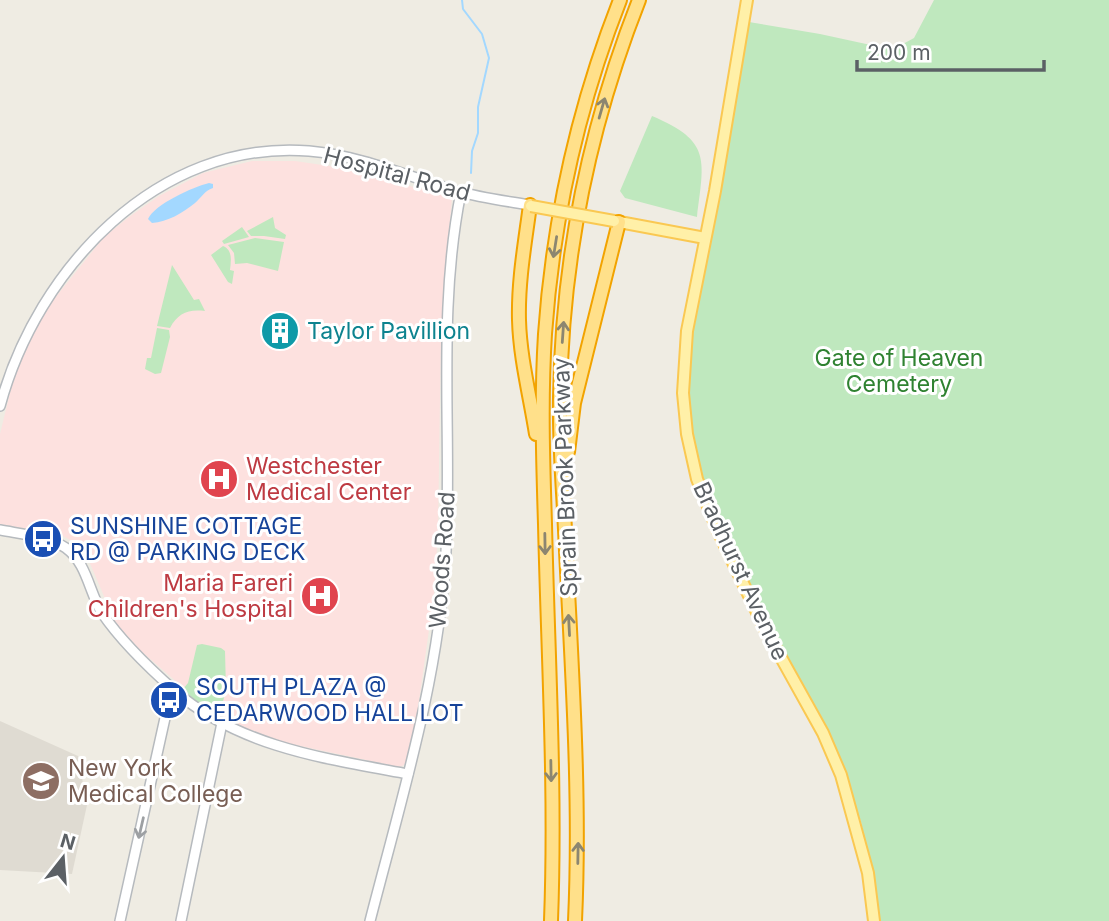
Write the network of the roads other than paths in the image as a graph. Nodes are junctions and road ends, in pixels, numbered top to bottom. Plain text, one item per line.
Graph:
1 (620, 0) edge
2 (639, 0) edge
3 (747, 0) edge
4 (461, 192) junction
5 (531, 205) junction
6 (616, 222) junction
7 (705, 238) junction
8 (0, 405) edge
9 (544, 476) junction
10 (564, 498) junction
11 (0, 530) edge
12 (176, 691) junction
13 (222, 723) junction
14 (408, 775) junction
15 (120, 921) edge
16 (181, 921) edge
17 (370, 921) edge
18 (551, 921) edge
19 (575, 921) edge
20 (874, 921) edge

1 -> 9 highway, Sprain Brook Parkway
10 -> 2 highway, Sprain Brook Parkway
3 - 7 main road, Bradhurst Avenue
4 - 5 street, Hospital Road
4 - 8 street, Hospital Road
4 - 14 street, Woods Road
5 - 6 main road, Hospital Road, bridge
5 - 9 highway
6 - 7 main road, Hospital Road
6 - 10 highway
7 - 20 main road, Bradhurst Avenue
9 -> 18 highway, Sprain Brook Parkway
19 -> 10 highway, Sprain Brook Parkway
11 - 12 street
12 - 13 street
12 -> 15 street
13 - 14 street
13 - 16 street
14 - 17 street, Woods Road

